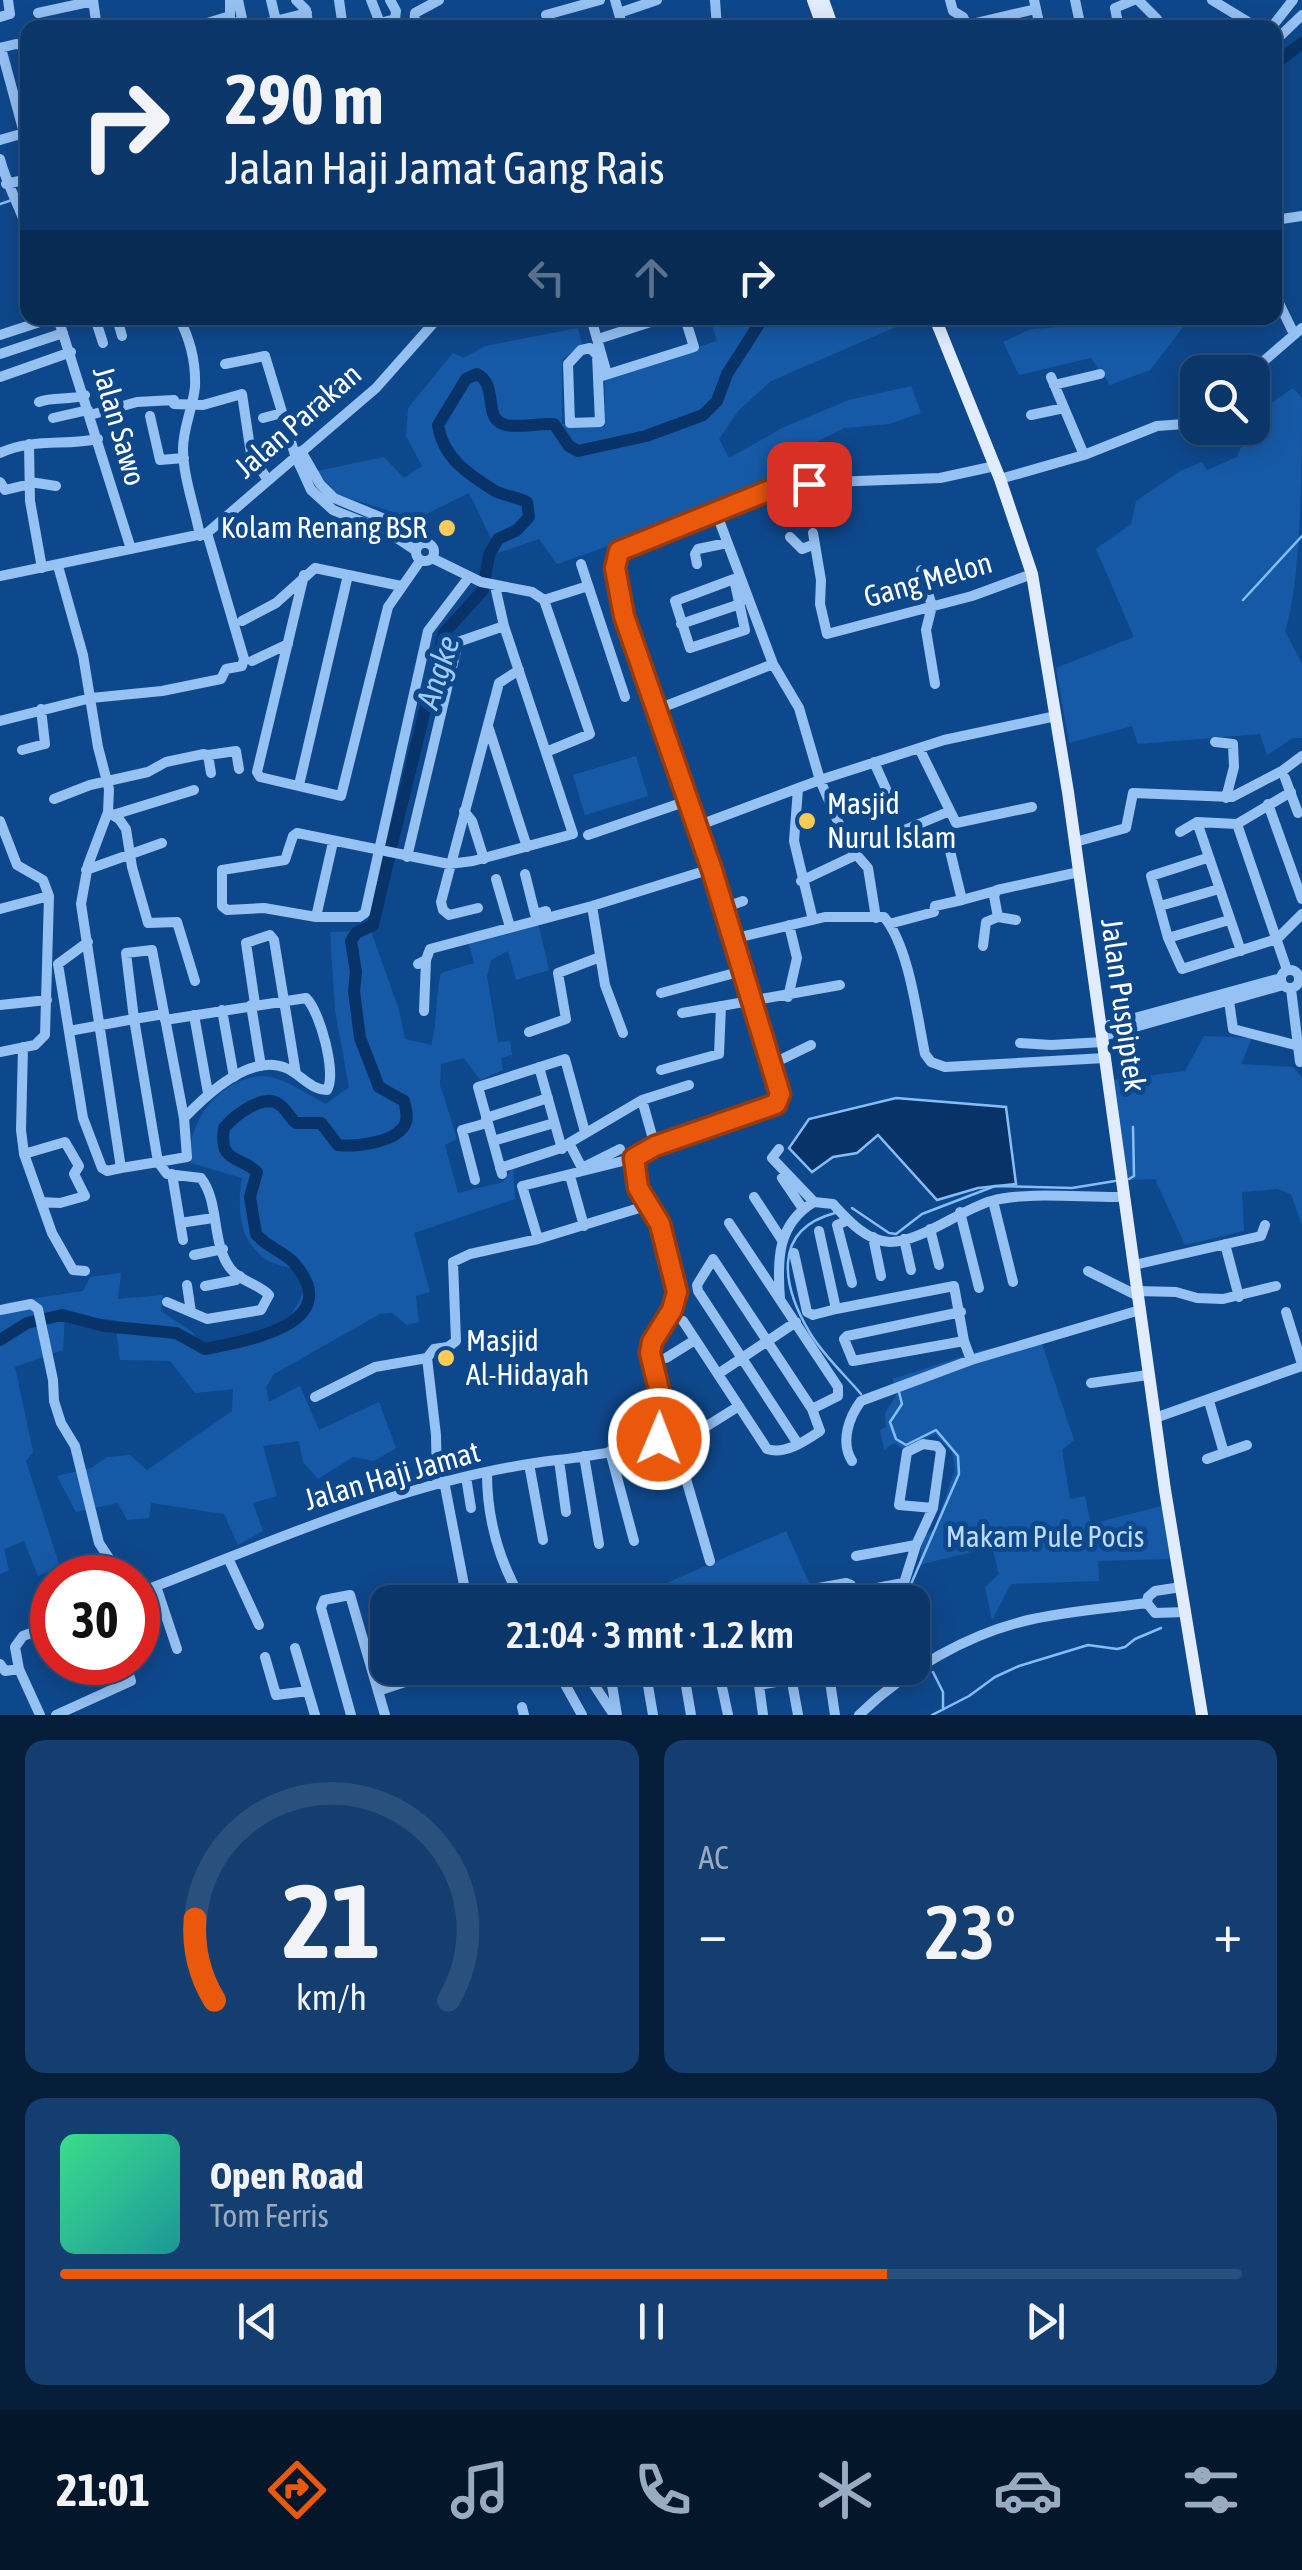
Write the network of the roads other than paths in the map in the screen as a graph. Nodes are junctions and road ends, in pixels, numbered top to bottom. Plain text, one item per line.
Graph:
1 (8, 0) edge
2 (93, 0) edge
3 (230, 0) edge
4 (271, 0) edge
5 (296, 0) edge
6 (439, 0) edge
7 (600, 0) edge
8 (615, 0) edge
9 (657, 0) edge
10 (950, 0) edge
11 (1136, 0) edge
12 (1212, 0) edge
13 (1293, 0) edge
14 (1035, 5) edge
15 (38, 13) dead end
16 (307, 13) junction
17 (619, 13) junction
18 (546, 14) dead end
19 (1302, 15) edge
20 (0, 17) edge
21 (217, 20) edge
22 (276, 20) joint
23 (308, 20) edge
24 (415, 20) edge
25 (621, 20) edge
26 (964, 20) edge
27 (983, 20) edge
28 (1117, 20) edge
29 (1157, 20) edge
30 (1245, 20) edge
31 (1277, 20) edge
32 (1282, 34) edge
33 (0, 48) edge
34 (20, 113) edge
35 (0, 160) edge
36 (20, 181) edge
37 (6, 184) junction
38 (20, 213) edge
39 (1282, 305) edge
40 (32, 325) edge
41 (59, 325) edge
42 (97, 325) edge
43 (118, 325) edge
44 (181, 325) edge
45 (430, 325) edge
46 (593, 325) edge
47 (641, 325) edge
48 (687, 325) edge
49 (938, 325) edge
50 (1298, 331) edge
51 (63, 332) junction
52 (0, 335) edge
53 (122, 336) dead end
54 (598, 339) junction
55 (103, 343) dead end
56 (70, 352) junction
57 (0, 354) edge
58 (1270, 355) edge
59 (225, 364) dead end
60 (1100, 374) dead end
61 (603, 376) junction
62 (0, 377) edge
63 (84, 395) junction
64 (39, 402) dead end
65 (189, 404) junction
66 (1064, 408) junction
67 (89, 412) junction
68 (282, 414) junction
69 (150, 416) dead end
70 (1031, 416) dead end
71 (53, 418) dead end
72 (263, 418) dead end
73 (1180, 424) edge
74 (98, 439) junction
75 (29, 444) junction
76 (0, 452) edge
77 (298, 453) junction
78 (1084, 455) junction
79 (184, 458) junction
80 (997, 473) junction
81 (267, 479) junction
82 (0, 482) edge
83 (30, 484) junction
84 (56, 486) dead end
85 (716, 512) junction
86 (204, 534) junction
87 (790, 537) dead end
88 (727, 543) junction
89 (131, 549) junction
90 (422, 553) junction
91 (581, 564) dead end
92 (697, 564) dead end
93 (58, 566) junction
94 (42, 568) junction
95 (921, 570) dead end
96 (1032, 574) junction
97 (304, 575) junction
98 (348, 575) junction
99 (0, 576) edge
100 (469, 577) junction
101 (489, 584) junction
102 (401, 586) junction
103 (588, 586) junction
104 (695, 593) junction
105 (544, 600) junction
106 (740, 604) junction
107 (932, 606) junction
108 (748, 615) junction
109 (703, 616) junction
110 (242, 621) dead end
111 (681, 624) junction
112 (504, 626) junction
113 (288, 644) junction
114 (270, 652) junction
115 (252, 660) dead end
116 (773, 664) junction
117 (519, 670) junction
118 (279, 682) junction
119 (935, 684) dead end
120 (625, 697) dead end
121 (91, 698) junction
122 (41, 709) junction
123 (658, 709) junction
124 (1056, 716) junction
125 (0, 721) edge
126 (488, 726) junction
127 (1215, 742) dead end
128 (919, 748) junction
129 (22, 750) dead end
130 (546, 752) junction
131 (208, 755) junction
132 (1302, 756) edge
133 (874, 762) junction
134 (238, 769) dead end
135 (211, 773) dead end
136 (1285, 778) dead end
137 (107, 780) junction
138 (820, 780) junction
139 (299, 785) junction
140 (798, 789) junction
141 (194, 790) dead end
142 (1290, 792) junction
143 (890, 798) dead end
144 (1226, 798) junction
145 (54, 799) dead end
146 (687, 801) junction
147 (1268, 804) junction
148 (1032, 806) dead end
149 (950, 811) junction
150 (464, 812) junction
151 (1300, 812) edge
152 (111, 814) junction
153 (0, 821) edge
154 (1197, 822) junction
155 (1275, 822) junction
156 (1237, 824) junction
157 (697, 826) junction
158 (902, 832) dead end
159 (1180, 832) dead end
160 (588, 836) dead end
161 (333, 842) junction
162 (1075, 842) junction
163 (162, 843) dead end
164 (527, 847) junction
165 (379, 852) junction
166 (950, 852) dead end
167 (130, 854) junction
168 (407, 856) junction
169 (856, 856) junction
170 (484, 858) junction
171 (1208, 858) junction
172 (449, 864) junction
173 (86, 870) junction
174 (712, 870) junction
175 (1079, 872) junction
176 (525, 874) dead end
177 (496, 879) dead end
178 (801, 881) junction
179 (1218, 889) junction
180 (995, 891) junction
181 (49, 896) junction
182 (1302, 899) edge
183 (962, 900) junction
184 (742, 901) dead end
185 (592, 906) junction
186 (1160, 906) junction
187 (0, 908) edge
188 (478, 908) dead end
189 (723, 908) junction
190 (563, 914) junction
191 (1302, 914) edge
192 (998, 917) junction
193 (316, 918) junction
194 (876, 918) junction
195 (812, 920) junction
196 (1016, 920) dead end
197 (1230, 920) junction
198 (889, 924) junction
199 (790, 925) junction
200 (510, 927) junction
201 (1168, 938) junction
202 (732, 939) junction
203 (1277, 940) junction
204 (88, 942) junction
205 (983, 946) dead end
206 (1240, 951) junction
207 (600, 957) junction
208 (742, 971) junction
209 (1293, 978) edge
210 (195, 981) dead end
211 (840, 985) dead end
212 (660, 993) dead end
213 (788, 996) junction
214 (47, 1000) junction
215 (286, 1000) junction
216 (1229, 1000) junction
217 (752, 1001) junction
218 (0, 1005) edge
219 (253, 1005) junction
220 (721, 1006) junction
221 (1186, 1008) junction
222 (222, 1010) junction
223 (424, 1010) dead end
224 (682, 1013) dead end
225 (194, 1015) junction
226 (165, 1017) junction
227 (134, 1019) junction
228 (101, 1025) junction
229 (68, 1031) junction
230 (530, 1032) dead end
231 (623, 1033) dead end
232 (1102, 1035) junction
233 (1020, 1043) dead end
234 (811, 1044) dead end
235 (1299, 1046) junction
236 (23, 1047) junction
237 (0, 1052) edge
238 (1105, 1058) junction
239 (1300, 1062) edge
240 (772, 1064) junction
241 (261, 1066) junction
242 (539, 1068) junction
243 (661, 1070) dead end
244 (296, 1074) junction
245 (234, 1077) junction
246 (689, 1085) dead end
247 (208, 1093) junction
248 (548, 1098) junction
249 (642, 1100) junction
250 (184, 1118) junction
251 (487, 1120) junction
252 (554, 1124) junction
253 (585, 1132) junction
254 (492, 1141) junction
255 (565, 1146) junction
256 (655, 1146) junction
257 (620, 1149) dead end
258 (778, 1149) dead end
259 (24, 1154) junction
260 (634, 1158) junction
261 (158, 1162) junction
262 (121, 1168) junction
263 (172, 1174) junction
264 (570, 1176) junction
265 (475, 1180) dead end
266 (754, 1197) dead end
267 (1123, 1197) junction
268 (993, 1201) junction
269 (41, 1202) junction
270 (649, 1206) junction
271 (809, 1206) junction
272 (960, 1212) junction
273 (213, 1218) junction
274 (848, 1220) junction
275 (180, 1223) junction
276 (730, 1223) dead end
277 (1265, 1225) dead end
278 (584, 1226) junction
279 (930, 1229) junction
280 (819, 1231) dead end
281 (872, 1237) junction
282 (538, 1239) junction
283 (904, 1239) junction
284 (182, 1240) dead end
285 (782, 1240) junction
286 (1225, 1244) junction
287 (223, 1249) junction
288 (794, 1252) dead end
289 (194, 1255) dead end
290 (939, 1265) dead end
291 (1134, 1265) junction
292 (778, 1270) junction
293 (911, 1270) dead end
294 (85, 1271) dead end
295 (1088, 1272) dead end
296 (764, 1274) junction
297 (240, 1276) junction
298 (881, 1276) dead end
299 (1014, 1282) dead end
300 (852, 1283) dead end
301 (187, 1285) dead end
302 (206, 1286) dead end
303 (1276, 1286) dead end
304 (979, 1288) dead end
305 (1238, 1297) junction
306 (780, 1299) junction
307 (1138, 1299) junction
308 (167, 1302) dead end
309 (836, 1309) junction
310 (0, 1310) edge
311 (191, 1312) junction
312 (961, 1312) junction
313 (1286, 1312) dead end
314 (683, 1321) dead end
315 (796, 1322) junction
316 (695, 1340) junction
317 (964, 1341) junction
318 (767, 1342) junction
319 (427, 1358) junction
320 (666, 1358) dead end
321 (742, 1358) junction
322 (971, 1360) junction
323 (1302, 1365) edge
324 (718, 1374) junction
325 (1148, 1375) junction
326 (1090, 1383) dead end
327 (316, 1398) dead end
328 (1209, 1400) junction
329 (739, 1406) junction
330 (812, 1409) junction
331 (1155, 1418) junction
332 (707, 1426) dead end
333 (668, 1433) junction
334 (798, 1444) junction
335 (1246, 1445) dead end
336 (610, 1452) junction
337 (1224, 1452) junction
338 (584, 1456) junction
339 (1207, 1459) dead end
340 (559, 1460) junction
341 (852, 1461) dead end
342 (530, 1464) junction
343 (486, 1473) junction
344 (466, 1477) junction
345 (440, 1482) junction
346 (471, 1508) dead end
347 (933, 1508) junction
348 (566, 1512) dead end
349 (543, 1540) dead end
350 (634, 1541) dead end
351 (600, 1544) dead end
352 (916, 1545) junction
353 (106, 1555) edge
354 (856, 1556) dead end
355 (228, 1558) junction
356 (710, 1561) dead end
357 (903, 1583) joint
358 (160, 1584) edge
359 (464, 1585) edge
360 (513, 1585) edge
361 (892, 1585) edge
362 (1181, 1587) junction
363 (160, 1598) edge
364 (1148, 1603) junction
365 (1186, 1612) junction
366 (259, 1626) dead end
367 (30, 1634) edge
368 (295, 1648) dead end
369 (177, 1649) dead end
370 (14, 1652) junction
371 (265, 1657) dead end
372 (0, 1662) edge
373 (19, 1669) junction
374 (123, 1685) edge
375 (394, 1685) edge
376 (565, 1685) edge
377 (593, 1685) edge
378 (611, 1685) edge
379 (648, 1685) edge
380 (686, 1685) edge
381 (722, 1685) edge
382 (833, 1685) edge
383 (378, 1690) junction
384 (308, 1691) junction
385 (579, 1711) edge
386 (35, 1712) edge
387 (56, 1715) edge
388 (315, 1715) edge
389 (350, 1715) edge
390 (385, 1715) edge
391 (615, 1715) edge
392 (653, 1715) edge
393 (691, 1715) edge
394 (728, 1715) edge
395 (763, 1715) edge
396 (798, 1715) edge
397 (835, 1715) edge
398 (859, 1715) edge
399 (1202, 1715) edge

1 - 20 street
2 - 15 street
3 - 21 street
4 - 22 street
5 - 16 street
6 - 24 street
7 - 18 street
8 - 17 street
9 - 17 street
10 - 26 street
11 - 28 street
11 - 29 street
12 - 30 street
13 - 31 street
14 - 27 street
16 - 22 street
16 - 23 street
17 - 25 street
19 - 32 street
33 - 34 street
35 - 37 street
36 - 37 street
37 - 38 street
39 - 50 street
40 - 52 street
41 - 51 street, Jalan Sawo
42 - 55 street
43 - 53 street
44 - 65 street
45 - 77 street, Jalan Parakan
46 - 54 street
47 - 54 street
48 - 61 street
49 - 80 main road, Jalan Puspiptek
50 - 58 street
51 - 56 street, Jalan Sawo
51 - 57 street
54 - 61 street
56 - 62 street
56 - 63 street, Jalan Sawo
59 - 68 street
60 - 66 street
61 - 61 street
63 - 64 street
63 - 67 street, Jalan Sawo
65 - 67 street
65 - 79 street
65 - 81 street
66 - 70 street
66 - 78 street
67 - 71 street
67 - 74 street, Jalan Sawo
68 - 72 street
68 - 77 street
69 - 79 street
73 - 78 street
74 - 75 street
74 - 89 street, Jalan Sawo
75 - 76 street
75 - 83 street
77 - 81 street, Jalan Parakan
77 - 90 street
78 - 80 street
79 - 86 street
80 - 85 street
80 - 96 main road, Jalan Puspiptek
81 - 86 street, Jalan Parakan
82 - 83 street
83 - 84 street
83 - 94 street
85 - 88 street
85 - 123 street
86 - 89 street
86 - 121 street
87 - 107 street, Gang Melon
88 - 92 street
88 - 108 street
89 - 93 street
90 - 100 street
90 - 102 street
91 - 103 street
93 - 94 street
93 - 121 street
94 - 99 street
95 - 107 street
96 - 107 street, Gang Melon
96 - 124 main road, Jalan Puspiptek
97 - 98 street
97 - 110 street
97 - 113 street
98 - 102 street
98 - 139 street
100 - 101 street
100 - 165 street
101 - 105 street
101 - 112 street
102 - 139 street
103 - 105 street
103 - 120 street
104 - 106 street
104 - 109 street
104 - 111 street
105 - 130 street
106 - 108 street
106 - 109 street
107 - 119 street
108 - 111 street
108 - 116 street
109 - 111 street
112 - 117 street
112 - 168 street
113 - 114 street
113 - 118 street
114 - 115 street
114 - 118 street
116 - 123 street
116 - 138 street
117 - 126 street
117 - 130 street
118 - 139 street
121 - 122 street
121 - 137 street
122 - 125 street
122 - 129 street
123 - 146 street
124 - 128 street
124 - 162 main road, Jalan Puspiptek
126 - 150 street
126 - 164 street
127 - 144 street
128 - 133 street
128 - 149 street
130 - 164 street
131 - 134 street
131 - 135 street
131 - 137 street
132 - 144 street
133 - 138 street
133 - 143 street
136 - 142 street
137 - 145 street
137 - 152 street
138 - 140 street
138 - 169 street
140 - 157 street
140 - 178 street
141 - 152 street
142 - 147 street
142 - 151 street
144 - 162 street
146 - 157 street
146 - 160 street
147 - 155 street
147 - 156 street
148 - 149 street
149 - 158 street
150 - 170 street
150 - 172 street
151 - 155 street
152 - 167 street
152 - 173 street
153 - 181 street
154 - 156 street
154 - 159 street
154 - 171 street
155 - 182 street
156 - 203 street
157 - 174 street
161 - 165 street
161 - 193 street
161 - 193 street
162 - 175 main road, Jalan Puspiptek
163 - 167 street
164 - 170 street
165 - 168 street
165 - 193 street
166 - 183 street
167 - 173 street
167 - 210 street
168 - 172 street
169 - 178 street
169 - 194 street
170 - 172 street
171 - 179 street
171 - 186 street
172 - 188 street
173 - 204 street
174 - 185 street
174 - 189 street
175 - 180 street
175 - 232 main road, Jalan Puspiptek
176 - 190 street
177 - 200 street
178 - 195 street
179 - 186 street
179 - 197 street
180 - 183 street
180 - 192 street
181 - 187 street
181 - 214 street
183 - 198 street
184 - 189 street
185 - 190 street
185 - 207 street
186 - 201 street
189 - 202 street
190 - 200 street
191 - 203 street
192 - 196 street
192 - 205 street
194 - 195 street
194 - 198 street
195 - 199 street
197 - 201 street
197 - 206 street
198 - 238 street
199 - 202 street
199 - 213 street
200 - 223 street
201 - 206 street
202 - 208 street
203 - 206 street
203 - 209 street
204 - 228 street
204 - 229 street
207 - 230 street
207 - 231 street
208 - 212 street
208 - 217 street
209 - 216 street
209 - 221 street
209 - 235 street
211 - 213 street
213 - 217 street
214 - 218 street
214 - 236 street
215 - 219 street
215 - 219 street
215 - 244 street
215 - 244 street
216 - 221 street
216 - 235 street
217 - 220 street
217 - 240 street
219 - 222 street
219 - 241 street
220 - 224 street
220 - 243 street
221 - 232 street
222 - 225 street
222 - 245 street
225 - 226 street
225 - 247 street
226 - 227 street
226 - 227 street
226 - 250 street
227 - 228 street
227 - 261 street
228 - 229 street
228 - 262 street
229 - 262 street
232 - 233 street
232 - 238 main road, Jalan Puspiptek
234 - 240 street
235 - 239 street
236 - 237 street
236 - 259 street
238 - 267 main road, Jalan Puspiptek
240 - 256 street
241 - 244 street
241 - 245 street
242 - 248 street
242 - 251 street
242 - 253 street
245 - 247 street
246 - 249 street
247 - 250 street
248 - 251 street
248 - 252 street
249 - 253 street
249 - 256 street
250 - 261 street
251 - 254 street
251 - 265 street
252 - 254 street
252 - 255 street
253 - 255 street
254 - 255 street
255 - 257 street
256 - 260 street
258 - 271 street
259 - 269 street
259 - 269 street
260 - 264 street
260 - 270 street
261 - 262 street
261 - 263 street
263 - 273 street
263 - 275 street
264 - 278 street
264 - 282 street
266 - 285 street
267 - 268 street
267 - 291 main road, Jalan Puspiptek
268 - 272 street
268 - 299 street
269 - 294 street
270 - 278 street
270 - 333 street
271 - 274 street
271 - 285 street
272 - 279 street
272 - 304 street
273 - 275 street
273 - 287 street
274 - 281 street
274 - 300 street
275 - 284 street
276 - 296 street
277 - 286 street
278 - 282 street
279 - 283 street
279 - 290 street
280 - 309 street
281 - 283 street
281 - 298 street
282 - 319 street
283 - 293 street
285 - 292 street
286 - 291 street
286 - 305 street
287 - 289 street
287 - 297 street
288 - 309 street
291 - 307 main road, Jalan Puspiptek
292 - 296 street
292 - 306 street
295 - 307 street
296 - 306 street
297 - 302 street
297 - 311 street
301 - 311 street
303 - 305 street
305 - 307 street
306 - 315 street
307 - 322 street
307 - 325 main road, Jalan Puspiptek
308 - 311 street
309 - 312 street
310 - 353 street
312 - 317 street
312 - 317 street
313 - 323 street
314 - 316 street
315 - 318 street
315 - 330 street
316 - 320 street
316 - 324 street
317 - 322 street
318 - 321 street
318 - 321 street
318 - 330 street
319 - 327 street
319 - 345 street
321 - 324 street
321 - 334 street
322 - 341 street
323 - 328 street
324 - 329 street
325 - 326 street
325 - 331 main road, Jalan Puspiptek
328 - 331 street
328 - 337 street
329 - 332 street
329 - 334 street
330 - 334 street
331 - 362 main road, Jalan Puspiptek
333 - 336 street, Jalan Haji Jamat
333 - 356 street
335 - 337 street
336 - 338 street, Jalan Haji Jamat
336 - 350 street
337 - 339 street
338 - 340 street, Jalan Haji Jamat
338 - 351 street
340 - 342 street, Jalan Haji Jamat
340 - 348 street
342 - 343 street, Jalan Haji Jamat
342 - 349 street
343 - 344 street, Jalan Haji Jamat
343 - 360 street
344 - 345 street, Jalan Haji Jamat
344 - 346 street
345 - 355 street, Jalan Haji Jamat
345 - 359 street
347 - 347 street
347 - 352 street
352 - 354 street
352 - 357 street
355 - 358 street, Jalan Haji Jamat
355 - 366 street
357 - 361 street
362 - 364 street
362 - 365 main road, Jalan Puspiptek
363 - 369 street
364 - 365 street
364 - 398 street
365 - 399 main road, Jalan Puspiptek
367 - 370 street
368 - 384 street
370 - 372 street
370 - 373 street
371 - 384 street
372 - 373 street
373 - 386 street
374 - 387 street
375 - 383 street
376 - 385 street
377 - 391 street
378 - 391 street
379 - 392 street
380 - 393 street
381 - 394 street
382 - 397 street
383 - 389 street
383 - 390 street
384 - 388 street
395 - 396 street

